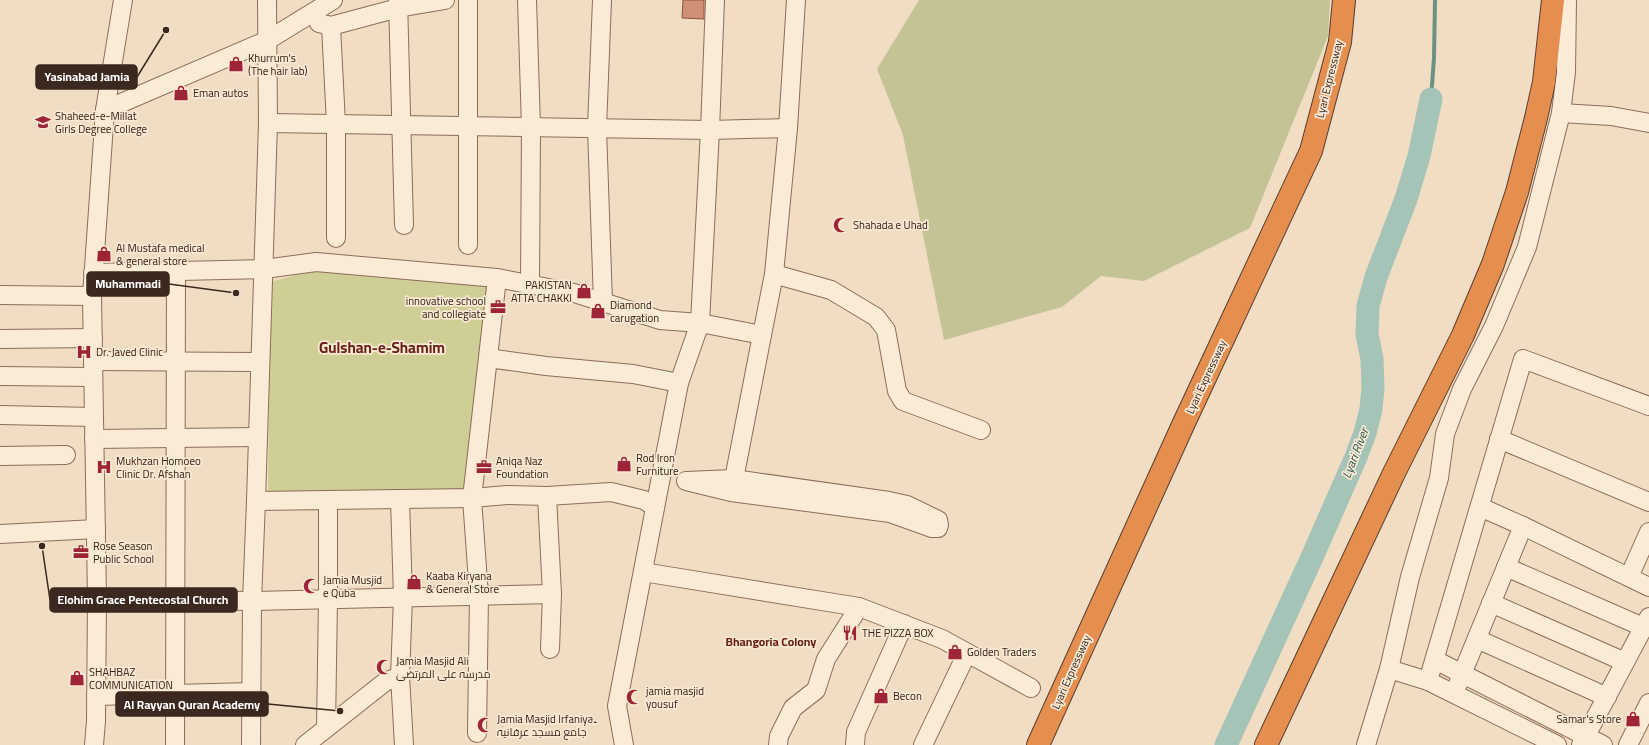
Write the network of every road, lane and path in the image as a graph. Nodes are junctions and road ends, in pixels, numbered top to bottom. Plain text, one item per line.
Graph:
1 (123, 0) edge
2 (268, 0) edge
3 (333, 0) edge
4 (445, 0) edge
5 (468, 0) edge
6 (527, 0) edge
7 (602, 0) edge
8 (715, 0) edge
9 (796, 0) edge
10 (1344, 0) edge
11 (1553, 0) edge
12 (1567, 0) edge
13 (398, 4) edge
14 (302, 19) junction
15 (331, 26) junction
16 (268, 40) junction
17 (105, 110) junction
18 (1561, 113) junction
19 (268, 123) junction
20 (1649, 123) edge
21 (336, 124) junction
22 (401, 125) junction
23 (468, 126) junction
24 (531, 127) junction
25 (597, 128) junction
26 (788, 128) junction
27 (710, 130) junction
28 (404, 225) dead end
29 (336, 238) dead end
30 (468, 245) dead end
31 (264, 269) junction
32 (176, 272) junction
33 (93, 274) junction
34 (774, 274) junction
35 (497, 278) junction
36 (530, 285) junction
37 (0, 295) edge
38 (92, 296) junction
39 (603, 302) junction
40 (700, 323) junction
41 (762, 334) junction
42 (0, 338) edge
43 (93, 338) junction
44 (488, 358) junction
45 (174, 361) junction
46 (260, 362) junction
47 (93, 369) junction
48 (0, 376) edge
49 (679, 384) junction
50 (1649, 406) edge
51 (0, 415) edge
52 (94, 417) junction
53 (981, 430) dead end
54 (175, 438) junction
55 (258, 438) junction
56 (94, 439) junction
57 (1499, 439) junction
58 (66, 455) dead end
59 (0, 456) edge
60 (734, 479) junction
61 (547, 496) junction
62 (472, 498) junction
63 (400, 499) junction
64 (328, 500) junction
65 (256, 501) junction
66 (1649, 502) edge
67 (655, 506) junction
68 (1480, 507) junction
69 (1523, 526) junction
70 (96, 529) junction
71 (1649, 532) edge
72 (0, 534) edge
73 (1506, 567) junction
74 (643, 572) junction
75 (1629, 577) junction
76 (1649, 587) edge
77 (552, 594) junction
78 (479, 596) junction
79 (403, 598) junction
80 (97, 599) junction
81 (328, 599) junction
82 (175, 600) junction
83 (252, 601) junction
84 (1491, 603) junction
85 (859, 607) junction
86 (1646, 621) edge
87 (904, 624) junction
88 (1477, 639) junction
89 (550, 649) dead end
90 (967, 653) junction
91 (1435, 660) junction
92 (1625, 662) junction
93 (1389, 669) junction
94 (1462, 674) junction
95 (400, 676) junction
96 (1428, 681) junction
97 (1031, 688) dead end
98 (251, 692) junction
99 (175, 693) junction
100 (1455, 694) junction
101 (96, 696) junction
102 (1607, 697) junction
103 (1649, 703) edge
104 (326, 728) junction
105 (477, 733) dead end
106 (1530, 739) edge
107 (1584, 741) edge
108 (94, 745) edge
109 (175, 745) edge
110 (251, 745) edge
111 (304, 745) edge
112 (404, 745) edge
113 (624, 745) edge
114 (778, 745) edge
115 (855, 745) edge
116 (923, 745) edge
117 (1038, 745) edge
118 (1266, 745) edge
119 (1366, 745) edge
120 (1557, 745) edge
121 (1603, 745) edge
122 (1628, 745) edge

1 - 17 street
2 - 16 street
3 - 14 street
4 - 13 street
5 - 23 street
6 - 24 street
7 - 25 street
8 - 27 street
9 - 26 street
10 - 117 highway, Lyari Expressway
11 - 118 highway
12 - 18 street
13 - 15 street
13 - 22 street
14 - 15 street
14 - 16 street
15 - 21 street
16 - 17 street
16 - 19 street
17 - 33 street
18 - 20 street
18 - 93 street
19 - 21 street
19 - 31 street
21 - 22 street
21 - 29 street
22 - 23 street
22 - 28 street
23 - 24 street
23 - 30 street
24 - 25 street
24 - 36 street
25 - 27 street
25 - 39 street
26 - 27 street
26 - 34 street
27 - 40 street
31 - 32 street
31 - 35 street
31 - 46 street
32 - 33 street
32 - 45 street
33 - 38 street
34 - 41 street
34 - 53 street
35 - 36 street
35 - 44 street
36 - 39 street
37 - 38 street
38 - 43 street
39 - 40 street
40 - 41 street
40 - 49 street
41 - 60 street
42 - 43 street
43 - 47 street
44 - 49 street
44 - 62 street
45 - 46 street
45 - 47 street
45 - 54 street
46 - 55 street
47 - 48 street
47 - 52 street
49 - 67 street
50 - 57 street
51 - 52 street
52 - 56 street
54 - 55 street
54 - 56 street
54 - 82 street
55 - 65 street
56 - 70 street
57 - 66 street
57 - 68 street
58 - 59 street
60 - 60 street
61 - 62 street
61 - 67 street
61 - 77 street
62 - 63 street
62 - 78 street
63 - 64 street
63 - 79 street
64 - 65 street
64 - 81 street
65 - 83 street
67 - 74 street
68 - 69 street
68 - 91 street
69 - 73 street
69 - 75 street
70 - 72 street
70 - 80 street
71 - 75 street
73 - 84 street
73 - 86 street
74 - 85 street
74 - 113 street
75 - 76 street
77 - 78 street
77 - 89 street
78 - 79 street
78 - 105 street
79 - 81 street
79 - 95 street
80 - 82 street
80 - 101 street
81 - 83 street
81 - 104 street
82 - 83 street
82 - 99 street
83 - 98 street
84 - 88 street
84 - 92 street
85 - 87 street
85 - 114 street
86 - 92 street
87 - 90 street
87 - 115 street
88 - 94 street
88 - 102 street
90 - 97 street
90 - 116 street
91 - 94 street
91 - 96 street
92 - 102 street
93 - 96 street
93 - 119 street
94 - 100 street
94 - 107 street
95 - 104 street
95 - 112 street
96 - 100 street
98 - 99 street
98 - 110 street
99 - 101 street
99 - 109 street
100 - 106 street
101 - 108 street
102 - 107 street
103 - 122 street
104 - 111 street
106 - 120 street
107 - 121 street

